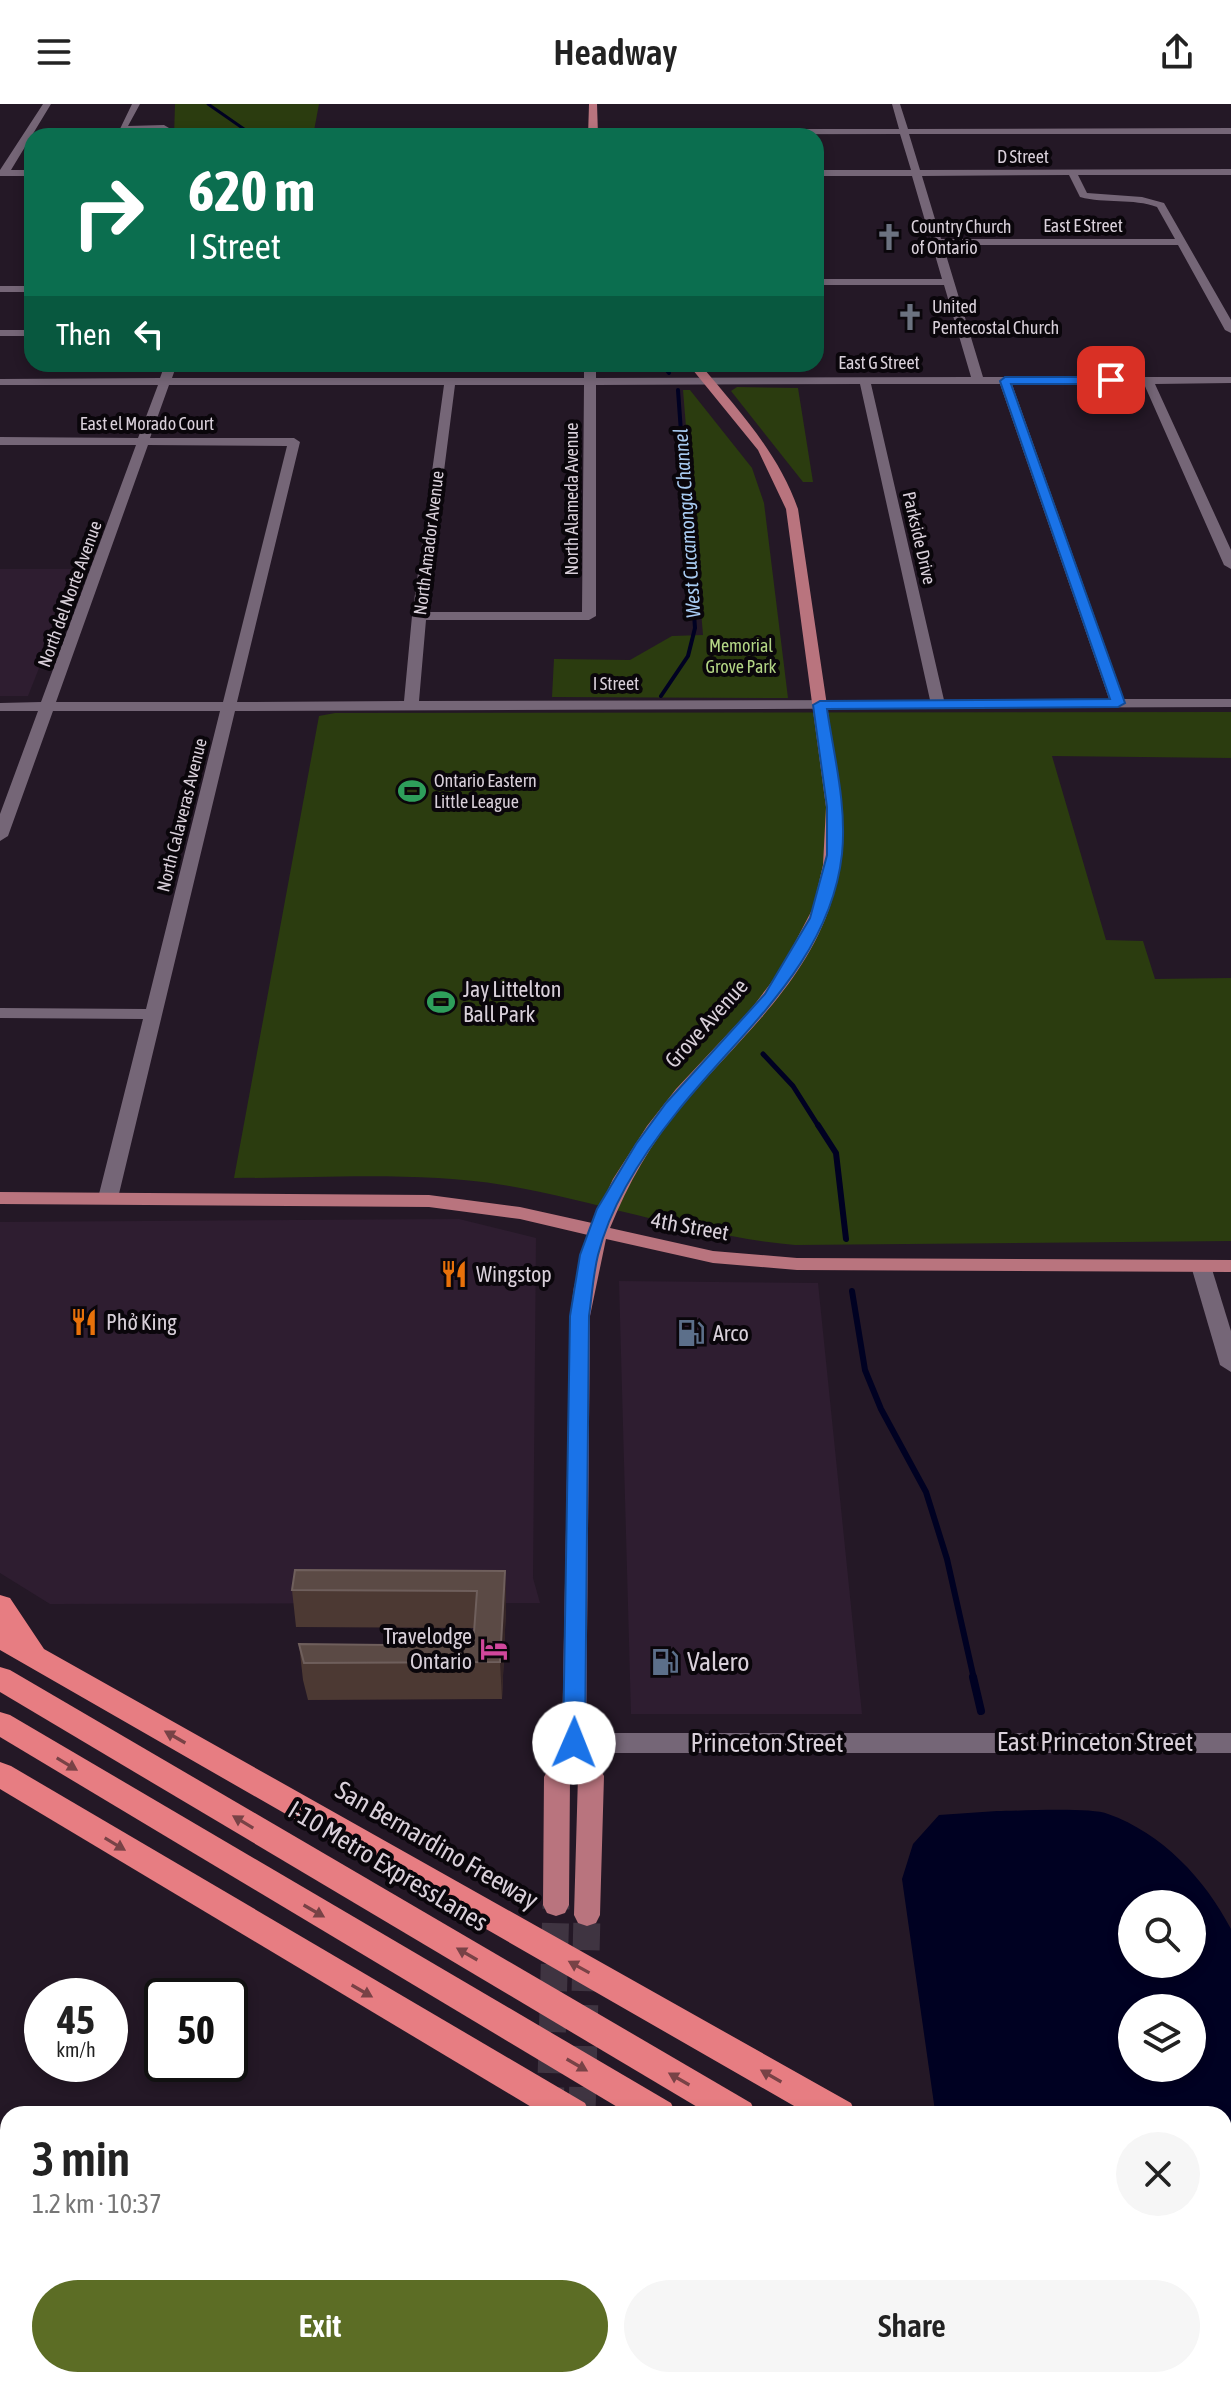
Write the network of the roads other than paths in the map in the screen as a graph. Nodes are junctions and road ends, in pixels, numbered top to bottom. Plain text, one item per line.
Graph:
1 (47, 104) edge
2 (136, 104) edge
3 (593, 104) edge
4 (896, 104) edge
5 (31, 128) edge
6 (123, 128) edge
7 (593, 128) edge
8 (1231, 131) edge
9 (904, 132) junction
10 (824, 133) edge
11 (24, 139) edge
12 (1072, 172) junction
13 (1231, 172) edge
14 (2, 173) edge
15 (24, 173) edge
16 (824, 173) edge
17 (917, 173) junction
18 (937, 242) junction
19 (1181, 242) junction
20 (824, 282) edge
21 (948, 282) junction
22 (0, 289) edge
23 (24, 289) edge
24 (1231, 330) edge
25 (0, 333) edge
26 (24, 333) edge
27 (168, 372) edge
28 (590, 372) edge
29 (701, 372) edge
30 (1148, 380) junction
31 (1231, 380) edge
32 (590, 381) junction
33 (708, 381) junction
34 (865, 381) junction
35 (978, 381) junction
36 (1005, 381) junction
37 (0, 382) edge
38 (164, 382) junction
39 (450, 382) junction
40 (0, 441) edge
41 (143, 442) junction
42 (294, 442) joint
43 (1231, 565) edge
44 (419, 616) junction
45 (1118, 703) junction
46 (1231, 703) edge
47 (411, 704) junction
48 (938, 704) junction
49 (820, 705) junction
50 (48, 706) junction
51 (230, 706) junction
52 (0, 707) edge
53 (0, 836) edge
54 (0, 1013) edge
55 (152, 1014) junction
56 (0, 1198) edge
57 (108, 1198) junction
58 (598, 1231) junction
59 (1201, 1266) junction
60 (1231, 1266) edge
61 (1231, 1365) edge
62 (0, 1605) edge
63 (0, 1637) edge
64 (35, 1656) junction
65 (0, 1678) edge
66 (0, 1723) edge
67 (960, 1742) joint
68 (574, 1743) junction
69 (1231, 1743) edge
70 (0, 1774) edge
71 (556, 1905) tunnel mouth
72 (587, 1915) tunnel mouth
73 (560, 2106) edge
74 (646, 2106) edge
75 (725, 2106) edge
76 (825, 2106) edge

1 - 5 street
2 - 6 street
3 - 7 main road
4 - 9 street
8 - 9 street
9 - 10 street
9 - 17 street
11 - 14 street
12 - 13 street, D Street
12 - 17 street, D Street
12 - 19 street
14 - 15 street
16 - 17 street, D Street
17 - 18 street
18 - 19 street, East E Street
18 - 21 street
19 - 24 street
20 - 21 street
21 - 35 street
22 - 23 street
25 - 26 street
27 - 38 street, North del Norte Avenue
28 - 32 street, North Alameda Avenue
29 - 33 main road, Grove Avenue
30 - 31 street, East G Street
30 - 36 street, East G Street
30 - 43 street
32 - 33 street, East G Street
32 - 39 street, East G Street
32 - 44 street, North Alameda Avenue
33 - 34 street, East G Street
33 - 49 main road, Grove Avenue
34 - 35 street, East G Street
34 - 48 street, Parkside Drive
35 - 36 street, East G Street
36 - 45 street
37 - 38 street, East G Street
38 - 39 street, East G Street
38 - 41 street, North del Norte Avenue
39 - 44 street, North Amador Avenue
40 - 41 street, East el Morado Court
41 - 42 street, East el Morado Court
41 - 50 street, North del Norte Avenue
42 - 51 street, North Calaveras Avenue
44 - 47 street, North Amador Avenue
45 - 46 street, I Street
45 - 48 street, I Street
47 - 49 street, I Street
47 - 51 street, I Street
48 - 49 street, I Street
49 - 58 main road, Grove Avenue
50 - 51 street, I Street
50 - 52 street, I Street
50 - 53 street, North del Norte Avenue
51 - 55 street, North Calaveras Avenue
54 - 55 street
55 - 57 street, North Calaveras Avenue
56 - 57 main road, 4th Street
57 - 58 main road, 4th Street
58 - 59 main road, 4th Street
58 - 68 main road, Grove Avenue
59 - 60 main road, 4th Street
59 - 61 street
62 - 64 highway
63 - 64 highway, San Bernardino Freeway
76 -> 64 highway, San Bernardino Freeway
75 -> 65 highway, I-10 Metro ExpressLanes
66 -> 74 highway
67 - 68 street, Princeton Street
67 - 69 street, East Princeton Street
68 - 71 main road, Grove Avenue
68 - 72 main road, Grove Avenue
70 -> 73 highway

